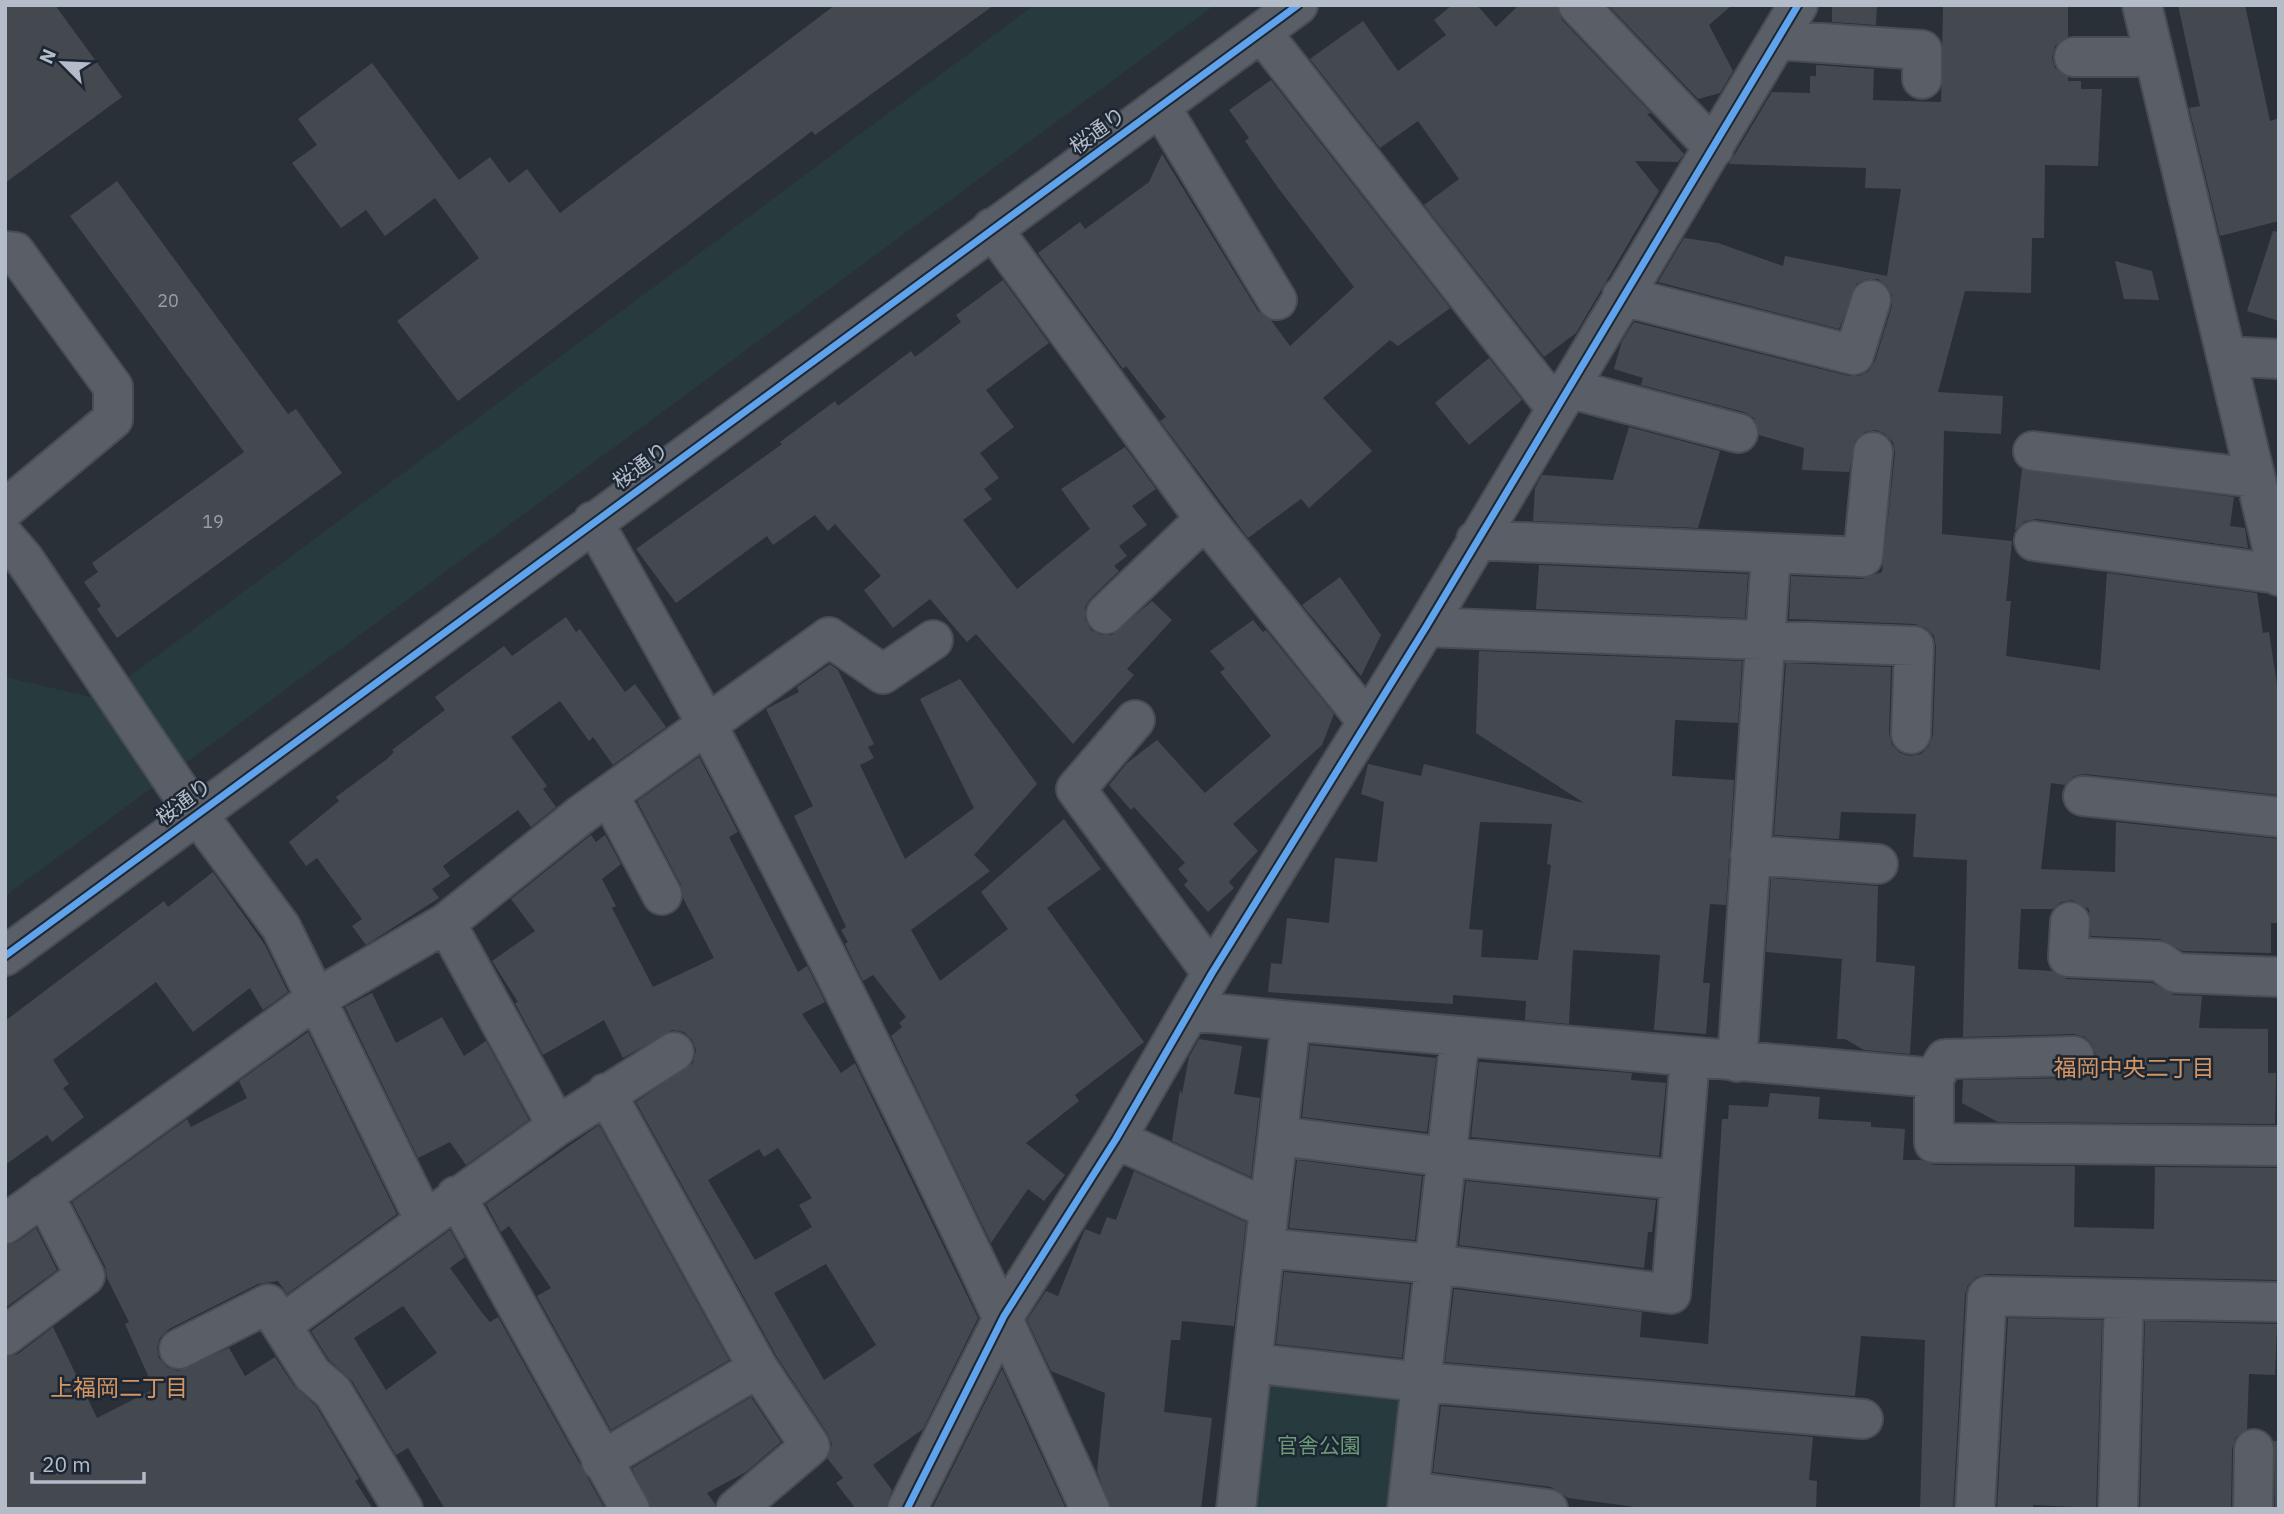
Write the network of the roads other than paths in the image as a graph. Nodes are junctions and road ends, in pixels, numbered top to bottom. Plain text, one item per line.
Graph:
1 (1298, 5) edge
2 (1578, 5) edge
3 (1798, 5) edge
4 (2142, 5) edge
5 (1262, 33) junction
6 (1778, 40) junction
7 (2074, 57) dead end
8 (2153, 57) junction
9 (1922, 79) dead end
10 (1160, 106) junction
11 (1714, 148) junction
12 (992, 228) junction
13 (5, 251) edge
14 (1622, 296) junction
15 (1277, 300) dead end
16 (1871, 300) dead end
17 (2226, 356) junction
18 (2279, 359) edge
19 (1561, 398) junction
20 (1738, 433) dead end
21 (2033, 451) dead end
22 (1872, 452) dead end
23 (2255, 478) junction
24 (5, 509) edge
25 (1205, 519) junction
26 (593, 521) junction
27 (2273, 528) edge
28 (5, 537) edge
29 (1476, 540) junction
30 (2034, 541) dead end
31 (1771, 554) junction
32 (2278, 575) edge
33 (1106, 614) dead end
34 (1426, 627) junction
35 (1763, 638) junction
36 (933, 640) dead end
37 (1135, 720) dead end
38 (1367, 721) junction
39 (706, 724) junction
40 (1911, 734) dead end
41 (609, 795) junction
42 (2083, 796) dead end
43 (198, 812) junction
44 (2279, 817) edge
45 (1749, 855) junction
46 (1878, 864) dead end
47 (662, 895) dead end
48 (2070, 922) dead end
49 (446, 923) junction
50 (5, 956) edge
51 (1212, 974) junction
52 (2279, 977) edge
53 (314, 1000) junction
54 (1192, 1012) junction
55 (1291, 1021) junction
56 (1460, 1036) junction
57 (674, 1052) dead end
58 (2074, 1056) dead end
59 (1690, 1057) junction
60 (1737, 1062) junction
61 (1934, 1077) junction
62 (606, 1093) junction
63 (557, 1126) junction
64 (1279, 1136) junction
65 (1116, 1139) junction
66 (2279, 1146) edge
67 (1447, 1157) junction
68 (1680, 1180) junction
69 (44, 1195) junction
70 (456, 1196) junction
71 (1269, 1209) junction
72 (425, 1222) junction
73 (5, 1224) edge
74 (1266, 1248) junction
75 (1434, 1264) junction
76 (2124, 1299) junction
77 (2279, 1302) edge
78 (1004, 1316) junction
79 (281, 1325) junction
80 (5, 1336) edge
81 (179, 1349) dead end
82 (1252, 1363) junction
83 (758, 1368) junction
84 (1421, 1382) junction
85 (1863, 1419) dead end
86 (2254, 1449) dead end
87 (601, 1461) junction
88 (1408, 1500) edge
89 (403, 1509) edge
90 (630, 1509) edge
91 (736, 1509) edge
92 (907, 1509) edge
93 (1090, 1509) edge
94 (1236, 1509) edge
95 (1548, 1509) edge
96 (1975, 1509) edge
97 (2118, 1509) edge
98 (2253, 1509) edge

1 - 5 street, 桜通り
2 - 11 street
3 - 6 street
4 - 8 street
5 - 10 street, 桜通り
5 - 19 street
6 - 9 street
6 - 11 street
7 - 8 street
8 - 17 street
10 - 12 street, 桜通り
10 - 15 street
11 - 14 street
12 - 25 street
12 - 26 street, 桜通り
13 - 24 street
14 - 16 street
14 - 19 street
17 - 18 street
17 - 23 street
19 - 20 street
19 - 29 street
21 - 23 street
22 - 31 street
23 - 27 street
25 - 33 street
25 - 38 street
26 - 39 street
26 - 43 street, 桜通り
27 - 32 street
28 - 43 street
29 - 31 street
29 - 34 street
30 - 32 street
31 - 35 street
34 - 35 street
34 - 38 street
35 - 40 street
35 - 45 street
36 - 39 street
37 - 51 street
38 - 51 street
39 - 41 street
39 - 78 street
41 - 47 street
41 - 49 street
42 - 44 street
43 - 50 street, 桜通り
43 - 53 street
45 - 46 street
45 - 60 street
48 - 52 street
49 - 53 street
49 - 63 street
51 - 54 street
53 - 69 street
53 - 72 street
54 - 55 street
54 - 65 street
55 - 56 street
55 - 64 street
56 - 59 street
56 - 67 street
57 - 62 street
58 - 61 street
59 - 60 street
59 - 68 street
60 - 61 street
61 - 66 street
62 - 63 street
62 - 83 street
63 - 70 street
64 - 67 street
64 - 71 street
65 - 71 street
65 - 78 street
67 - 68 street
67 - 75 street
68 - 75 street
69 - 73 street
69 - 80 street
70 - 72 street
70 - 87 street
71 - 74 street
72 - 79 street
74 - 75 street
74 - 82 street
75 - 84 street
76 - 77 street
76 - 96 street
76 - 97 street
78 - 92 street
78 - 93 street
79 - 81 street
79 - 89 street
82 - 84 street
82 - 94 street
83 - 87 street
83 - 91 street
84 - 85 street
84 - 88 street
86 - 98 street
87 - 90 street
88 - 95 street

